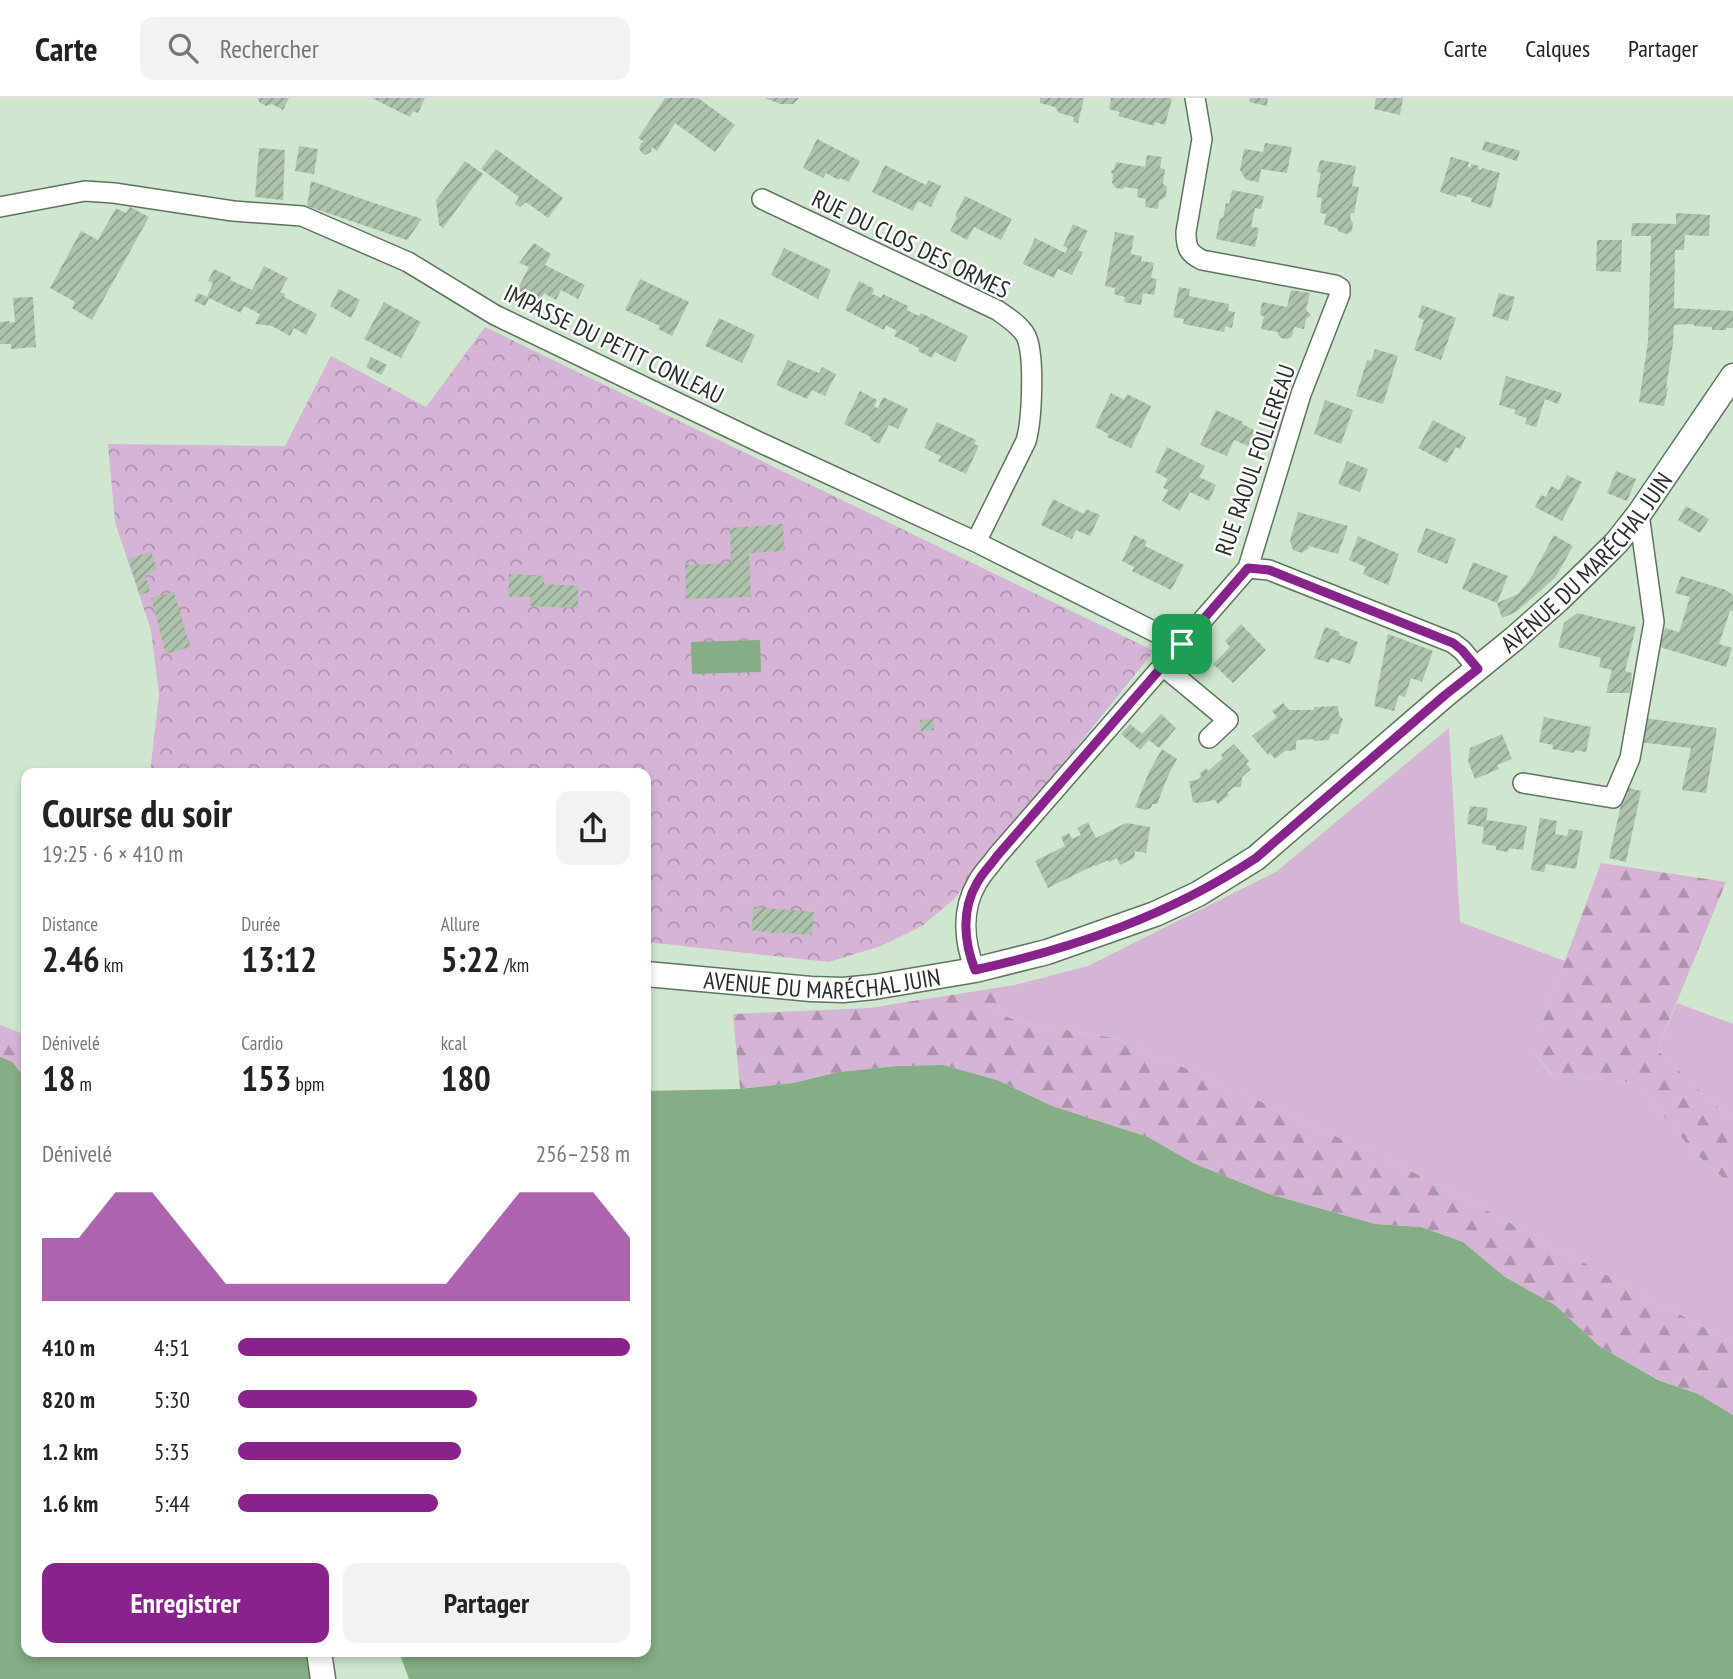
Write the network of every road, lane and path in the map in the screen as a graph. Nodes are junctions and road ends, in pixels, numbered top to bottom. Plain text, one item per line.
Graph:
1 (1195, 98) edge
2 (762, 198) dead end
3 (0, 207) edge
4 (1733, 376) edge
5 (1639, 514) junction
6 (976, 542) junction
7 (1248, 568) junction
8 (1182, 644) junction
9 (1163, 666) junction
10 (1478, 669) junction
11 (1209, 738) dead end
12 (1523, 783) dead end
13 (975, 970) junction
14 (651, 974) edge
15 (321, 1657) edge
16 (323, 1679) edge

1 - 7 street, RUE RAOUL FOLLEREAU
2 - 6 street, RUE DU CLOS DES ORMES
3 - 6 street, IMPASSE DU PETIT CONLEAU
4 - 5 street, AVENUE DU MARÉCHAL JUIN
5 - 10 street, AVENUE DU MARÉCHAL JUIN
5 - 12 street
6 - 8 street, IMPASSE DU PETIT CONLEAU
7 - 8 street, RUE RAOUL FOLLEREAU
7 - 10 street
8 - 9 street, RUE RAOUL FOLLEREAU
9 - 11 street
9 - 13 street, RUE RAOUL FOLLEREAU
10 - 13 street, AVENUE DU MARÉCHAL JUIN
13 - 14 street, AVENUE DU MARÉCHAL JUIN
15 - 16 street

